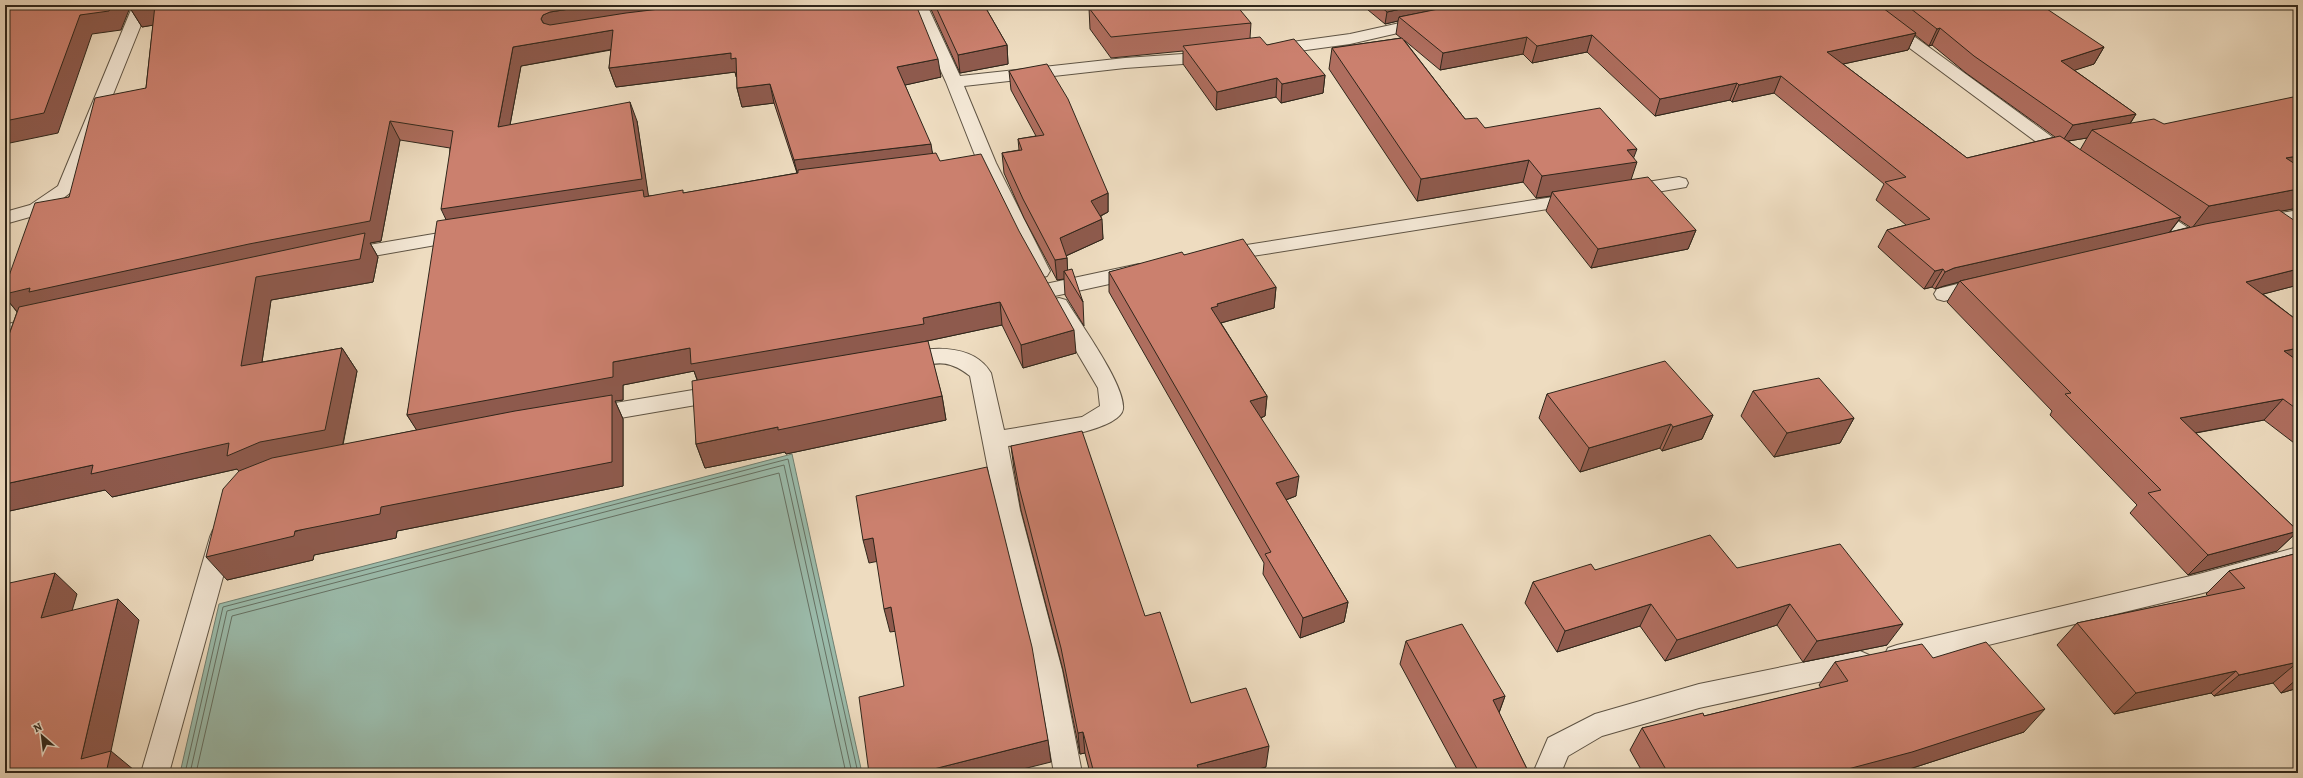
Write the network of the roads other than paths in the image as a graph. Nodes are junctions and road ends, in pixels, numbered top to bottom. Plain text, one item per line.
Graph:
1 (141, 5) edge
2 (918, 5) edge
3 (1865, 5) edge
4 (1446, 18) edge
5 (1252, 52) edge
6 (1229, 55) edge
7 (954, 82) junction
8 (2081, 146) dead end
9 (2058, 150) junction
10 (2084, 167) edge
11 (1680, 183) dead end
12 (2136, 202) edge
13 (2298, 216) edge
14 (5, 218) edge
15 (2243, 226) edge
16 (478, 232) edge
17 (2166, 243) edge
18 (1205, 258) edge
19 (326, 259) edge
20 (1158, 267) edge
21 (1998, 282) edge
22 (1050, 290) junction
23 (1944, 294) dead end
24 (59, 318) edge
25 (5, 332) edge
26 (884, 364) edge
27 (746, 389) edge
28 (574, 418) edge
29 (995, 440) junction
30 (228, 516) edge
31 (2298, 557) edge
32 (155, 773) edge
33 (1068, 773) edge
34 (1547, 773) edge

1 - 14 street
2 - 7 street
3 - 9 street
4 - 5 street
6 - 7 street
7 - 22 street
8 - 9 street
9 - 10 street
11 - 18 street
12 - 17 street
13 - 15 street
16 - 19 street
20 - 22 street
21 - 23 street
22 - 29 street
24 - 25 street
26 - 29 street
27 - 28 street
29 - 33 street
30 - 32 street
31 - 34 street

